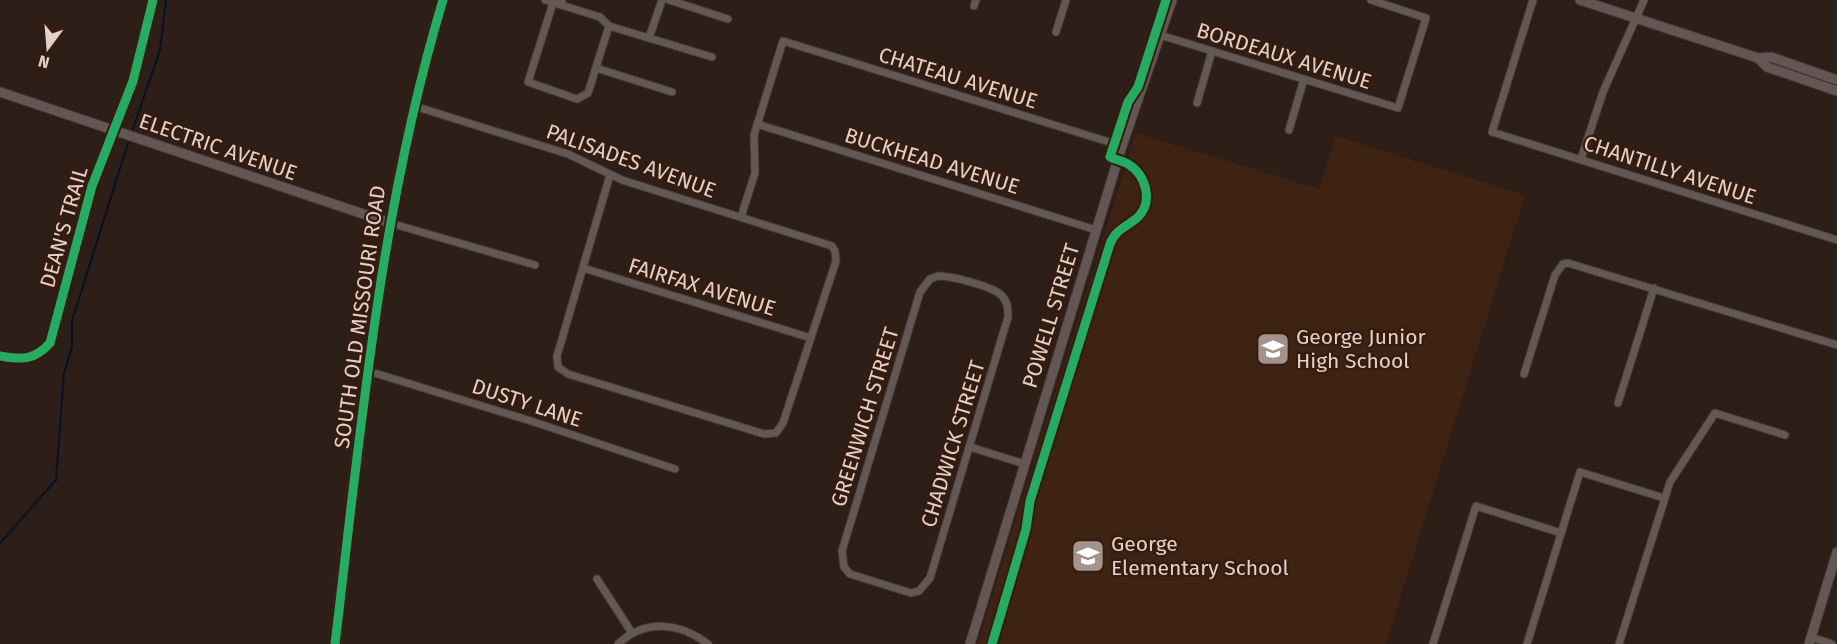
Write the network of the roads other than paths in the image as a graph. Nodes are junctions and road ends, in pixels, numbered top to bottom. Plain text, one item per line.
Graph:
1 (443, 0) edge
2 (662, 0) edge
3 (669, 0) edge
4 (1066, 0) edge
5 (1172, 0) edge
6 (1371, 0) edge
7 (1533, 0) edge
8 (1580, 0) edge
9 (1644, 0) edge
10 (555, 2) edge
11 (1636, 18) junction
12 (728, 19) dead end
13 (609, 26) junction
14 (1056, 32) dead end
15 (1160, 35) junction
16 (649, 38) junction
17 (1212, 51) junction
18 (712, 57) dead end
19 (1758, 58) junction
20 (596, 68) junction
21 (1304, 79) junction
22 (1837, 80) edge
23 (1837, 91) edge
24 (0, 92) edge
25 (672, 92) dead end
26 (1197, 103) dead end
27 (414, 106) junction
28 (757, 124) junction
29 (1289, 130) dead end
30 (1122, 146) junction
31 (1581, 159) junction
32 (610, 175) junction
33 (741, 217) junction
34 (390, 223) junction
35 (1096, 230) junction
36 (1837, 240) edge
37 (535, 265) dead end
38 (583, 268) junction
39 (1653, 288) junction
40 (1006, 301) joint
41 (811, 338) junction
42 (1837, 345) edge
43 (368, 371) junction
44 (1524, 374) dead end
45 (1618, 403) dead end
46 (1785, 435) dead end
47 (969, 447) junction
48 (1025, 464) junction
49 (675, 469) dead end
50 (1664, 498) junction
51 (1561, 533) junction
52 (1837, 552) edge
53 (597, 579) dead end
54 (919, 591) joint
55 (633, 633) junction
56 (1810, 640) edge
57 (335, 644) edge
58 (618, 644) edge
59 (708, 644) edge
60 (970, 644) edge
61 (1433, 644) edge
62 (1527, 644) edge
63 (1619, 644) edge
64 (1832, 644) edge

1 - 27 main road, SOUTH OLD MISSOURI ROAD
2 - 16 street
3 - 12 street
4 - 14 street
5 - 15 street, POWELL STREET
6 - 21 street, BORDEAUX AVENUE
7 - 31 street, CHANTILLY AVENUE
8 - 11 street
9 - 11 street
10 - 13 street
10 - 20 street
11 - 19 street
11 - 31 street
13 - 16 street
13 - 20 street
15 - 17 street, BORDEAUX AVENUE
15 - 30 street, POWELL STREET
16 - 18 street
17 - 21 street, BORDEAUX AVENUE
17 - 26 street
19 - 22 street
19 - 23 street
20 - 25 street
21 - 29 street
24 - 34 street, ELECTRIC AVENUE
27 - 32 street, PALISADES AVENUE
27 - 34 main road, SOUTH OLD MISSOURI ROAD
28 - 30 street, CHATEAU AVENUE
28 - 33 street
28 - 35 street, BUCKHEAD AVENUE
30 - 35 street, POWELL STREET
31 - 36 street, CHANTILLY AVENUE
32 - 33 street, PALISADES AVENUE
32 - 38 street
33 - 41 street, PALISADES AVENUE
34 - 37 street
34 - 43 main road, SOUTH OLD MISSOURI ROAD
35 - 48 street, POWELL STREET
38 - 41 street, FAIRFAX AVENUE
38 - 41 street
39 - 42 street
39 - 44 street
39 - 45 street
40 - 47 street, CHADWICK STREET
40 - 54 street, GREENWICH STREET
43 - 49 street, DUSTY LANE
43 - 57 main road, SOUTH OLD MISSOURI ROAD
46 - 50 street
47 - 48 street
47 - 54 street, CHADWICK STREET
48 - 60 street, POWELL STREET
50 - 51 street
50 - 63 street
51 - 61 street
51 - 62 street
52 - 56 street
53 - 55 street
55 - 58 street
55 - 59 street
56 - 64 street

